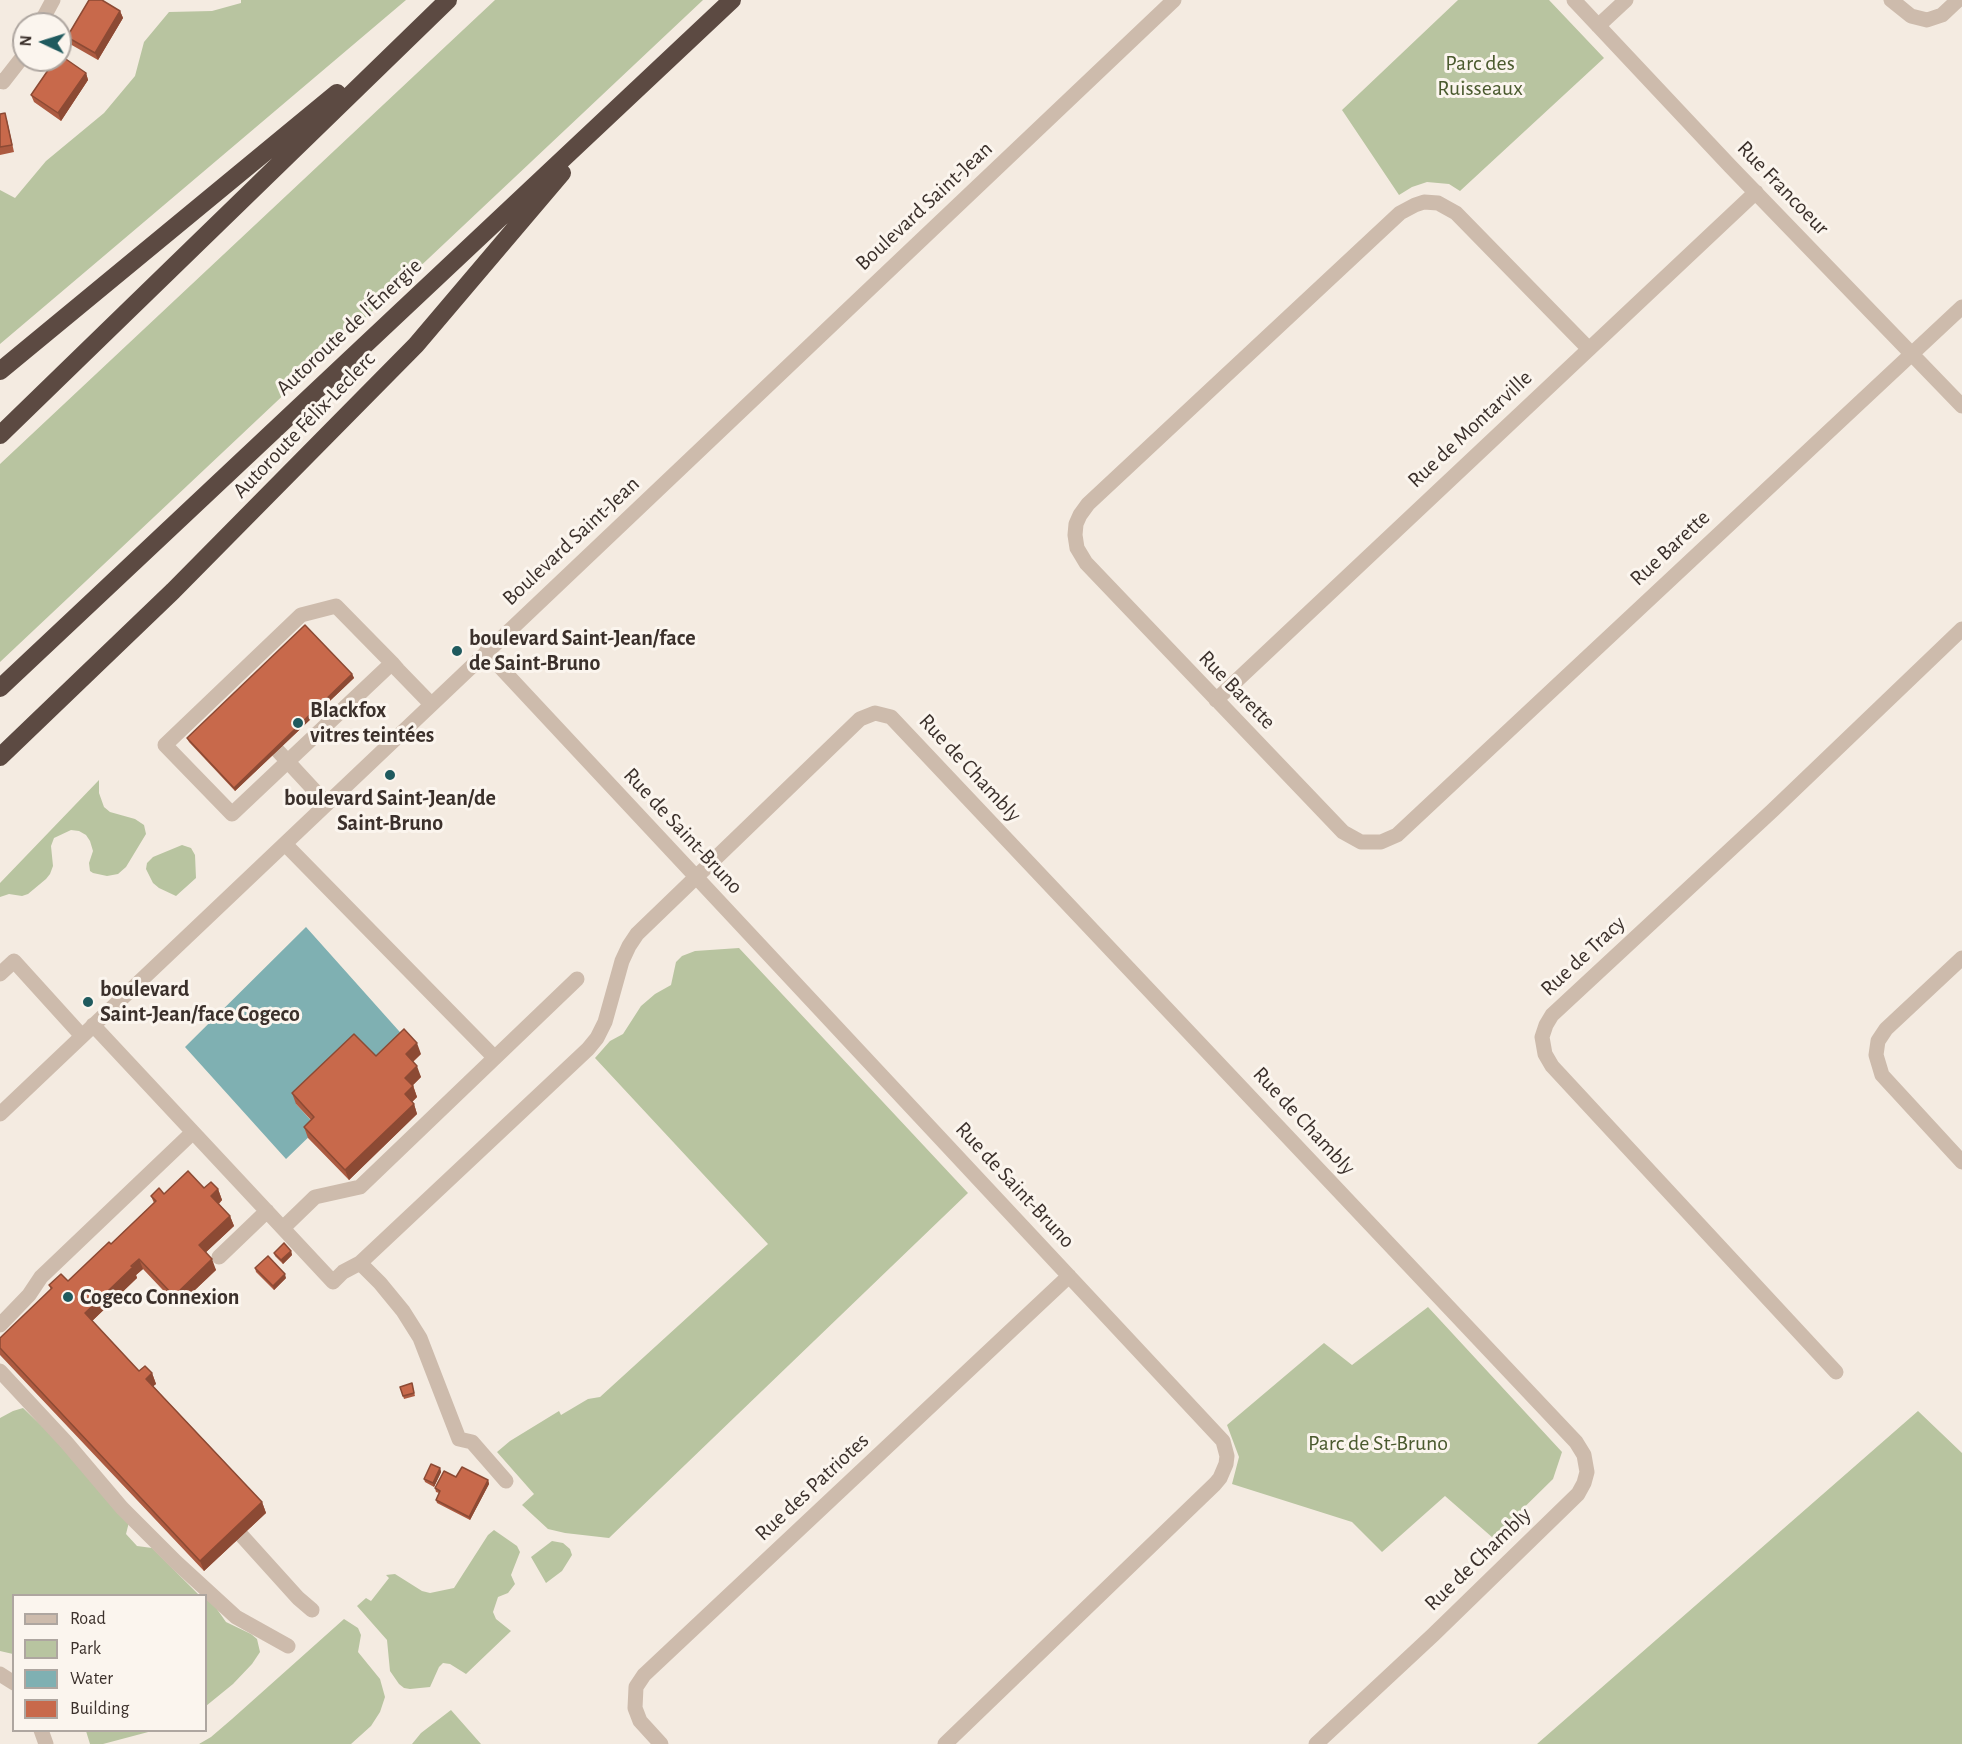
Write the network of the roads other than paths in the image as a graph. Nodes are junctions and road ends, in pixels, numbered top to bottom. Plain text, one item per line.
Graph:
1 (448, 0) edge
2 (732, 0) edge
3 (1174, 0) edge
4 (1574, 0) edge
5 (1626, 0) edge
6 (1891, 0) edge
7 (1958, 0) edge
8 (434, 14) junction
9 (1598, 26) junction
10 (12, 70) edge
11 (0, 81) edge
12 (621, 105) junction
13 (1756, 192) junction
14 (1962, 307) edge
15 (1588, 348) junction
16 (1911, 353) junction
17 (0, 371) edge
18 (1962, 406) edge
19 (0, 435) edge
20 (1962, 629) edge
21 (486, 652) junction
22 (392, 663) junction
23 (0, 688) edge
24 (1216, 700) junction
25 (431, 704) junction
26 (283, 756) junction
27 (0, 757) edge
28 (327, 804) junction
29 (285, 844) junction
30 (696, 878) junction
31 (1962, 958) edge
32 (0, 974) edge
33 (577, 979) dead end
34 (87, 1031) junction
35 (494, 1057) junction
36 (0, 1114) edge
37 (192, 1133) junction
38 (1962, 1161) edge
39 (267, 1211) junction
40 (283, 1228) junction
41 (219, 1257) dead end
42 (360, 1263) junction
43 (1069, 1276) junction
44 (0, 1325) edge
45 (0, 1371) edge
46 (1836, 1372) dead end
47 (506, 1481) dead end
48 (242, 1536) edge
49 (312, 1610) dead end
50 (288, 1646) dead end
51 (661, 1744) edge
52 (945, 1744) edge
53 (1316, 1744) edge

1 - 8 highway
2 - 12 highway, Autoroute de l'Énergie
3 - 21 street, Boulevard Saint-Jean
4 - 9 street, Rue Francoeur
5 - 9 street
6 - 7 street
8 - 17 highway
8 - 19 highway
9 - 13 street, Rue Francoeur
10 - 11 street
12 - 23 highway, Autoroute de l'Énergie
12 - 27 highway, Autoroute Félix-Leclerc
13 - 15 street, Rue de Montarville
13 - 16 street, Rue Francoeur
14 - 16 street, Rue Barette
15 - 24 street, Rue de Montarville
15 - 24 street, Rue Barette
16 - 18 street, Rue Francoeur
16 - 24 street, Rue Barette
20 - 46 street, Rue de Tracy
21 - 25 street, Boulevard Saint-Jean
21 - 30 street, Rue de Saint-Bruno
22 - 25 street
22 - 26 street
22 - 26 street
25 - 28 street, Boulevard Saint-Jean
26 - 28 street
28 - 29 street, Boulevard Saint-Jean
29 - 34 street, Boulevard Saint-Jean
29 - 35 street
30 - 42 street, Rue de Chambly
30 - 43 street, Rue de Saint-Bruno
30 - 53 street, Rue de Chambly
31 - 38 street
32 - 34 street
33 - 35 street
34 - 36 street, Boulevard Saint-Jean
34 - 37 street
35 - 40 street
37 - 39 street
37 - 44 street
39 - 40 street
39 - 41 street
40 - 42 street, Rue de Chambly
42 - 47 street
43 - 51 street, Rue des Patriotes
43 - 52 street, Rue de Saint-Bruno
45 - 50 street
48 - 49 street

